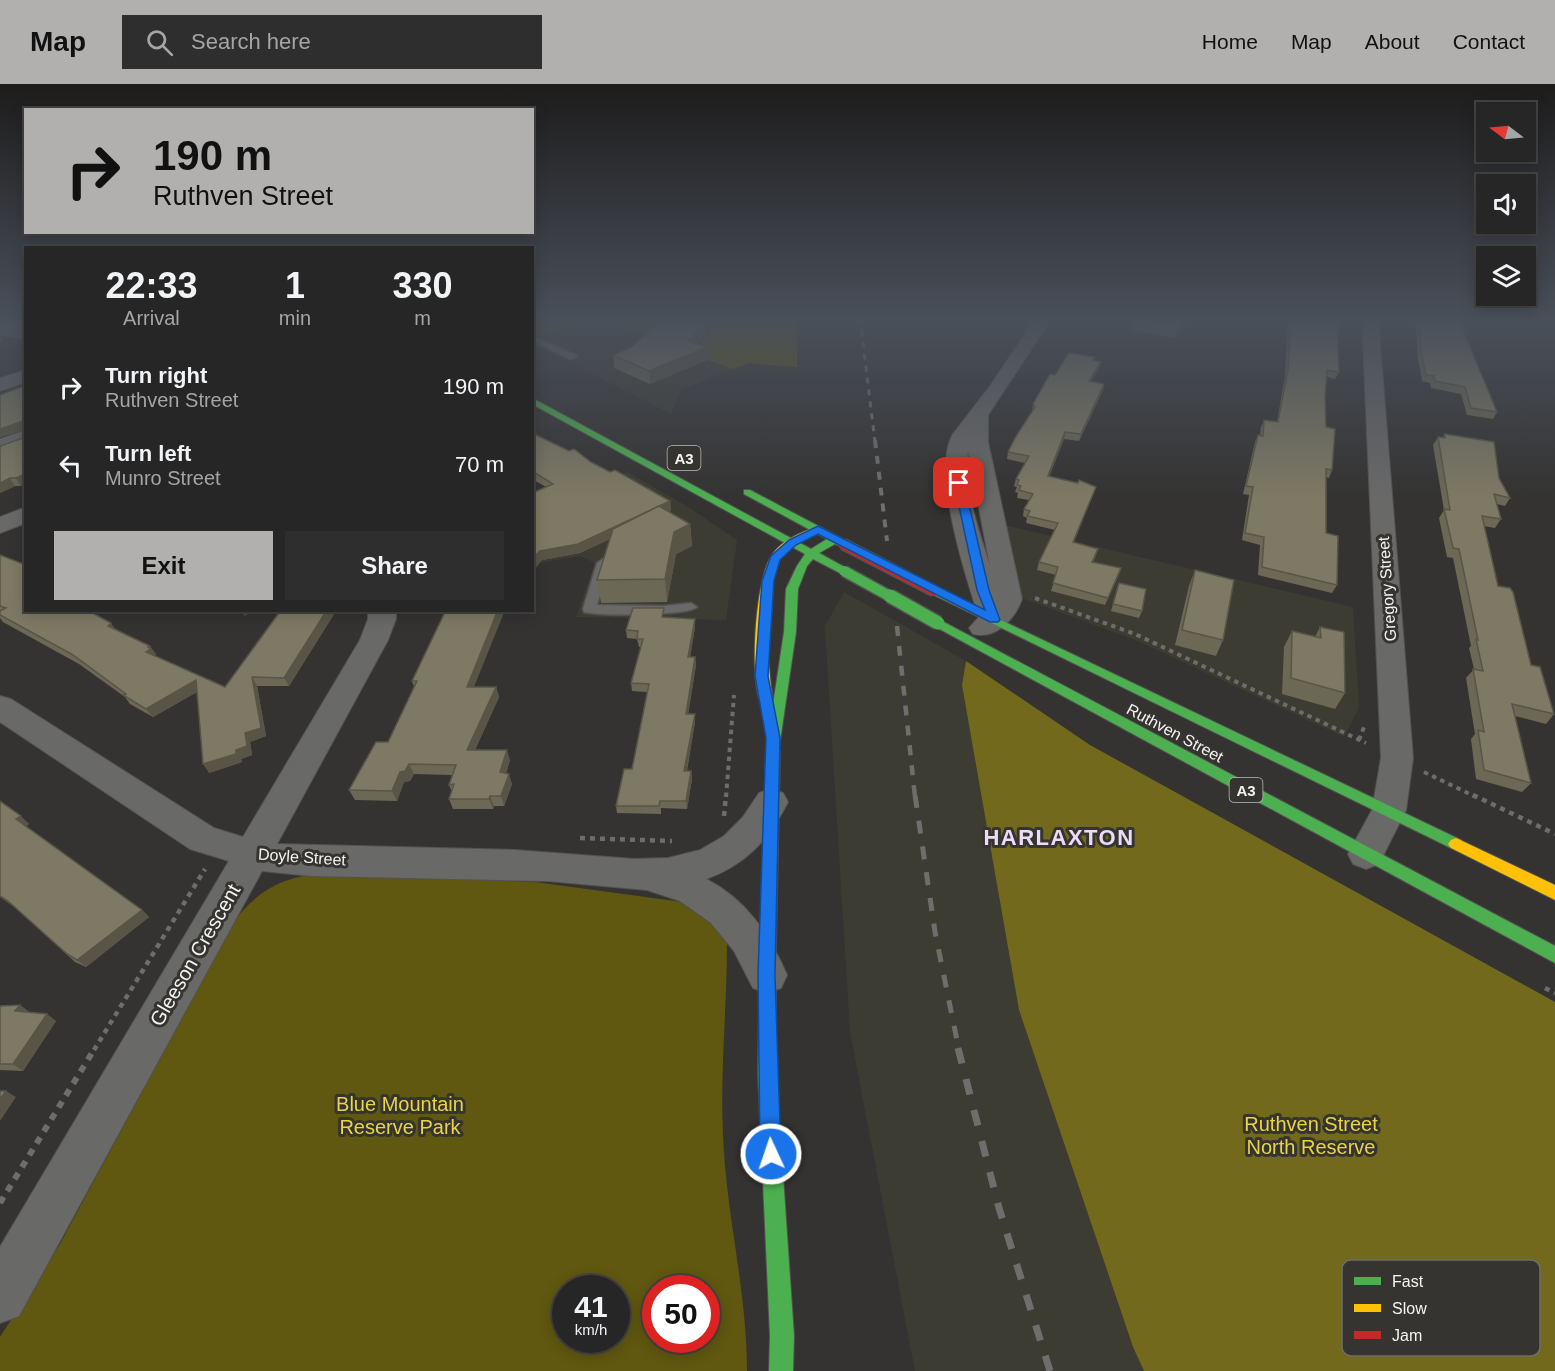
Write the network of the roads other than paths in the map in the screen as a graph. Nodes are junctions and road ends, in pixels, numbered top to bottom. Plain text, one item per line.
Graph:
1 (18, 378) edge
2 (1004, 378) edge
3 (1374, 378) edge
4 (0, 385) edge
5 (534, 401) edge
6 (979, 416) junction
7 (24, 437) edge
8 (0, 447) edge
9 (733, 485) dead end
10 (24, 515) edge
11 (0, 526) edge
12 (818, 530) junction
13 (839, 541) junction
14 (793, 543) junction
15 (608, 549) edge
16 (812, 553) junction
17 (691, 607) dead end
18 (382, 612) edge
19 (994, 620) junction
20 (969, 639) junction
21 (0, 707) edge
22 (773, 738) junction
23 (771, 802) junction
24 (1389, 810) junction
25 (236, 850) junction
26 (1366, 854) junction
27 (646, 874) junction
28 (1555, 893) edge
29 (1555, 956) edge
30 (766, 975) junction
31 (0, 1297) edge
32 (782, 1336) junction
33 (781, 1371) edge
34 (788, 1371) edge

1 - 4 street
2 - 6 street
3 - 24 street, Gregory Street
5 - 14 main road, A3
6 - 19 street
6 - 19 street
7 - 8 street
9 - 12 main road, Ruthven Street
10 - 11 street
12 - 13 main road, Ruthven Street
12 - 14 main road
13 - 16 main road
13 - 19 main road, Ruthven Street, bridge
14 - 16 main road, A3
14 - 22 main road
15 - 17 lane
16 - 20 main road, Ruthven Street / A3, bridge
16 - 22 main road
18 - 25 street, Gleeson Crescent
19 - 20 street
19 - 24 main road, Ruthven Street
20 - 26 main road, Ruthven Street / A3
21 - 25 street, Doyle Street
22 - 23 main road
23 - 27 street, Doyle Street
23 - 30 main road
24 - 26 street, Gregory Street
24 - 28 main road, Ruthven Street
25 - 27 street, Doyle Street
25 - 31 street, Gleeson Crescent
26 - 29 main road, Ruthven Street / A3
27 - 30 street, Doyle Street
30 - 32 main road
32 - 33 main road
32 - 34 main road

